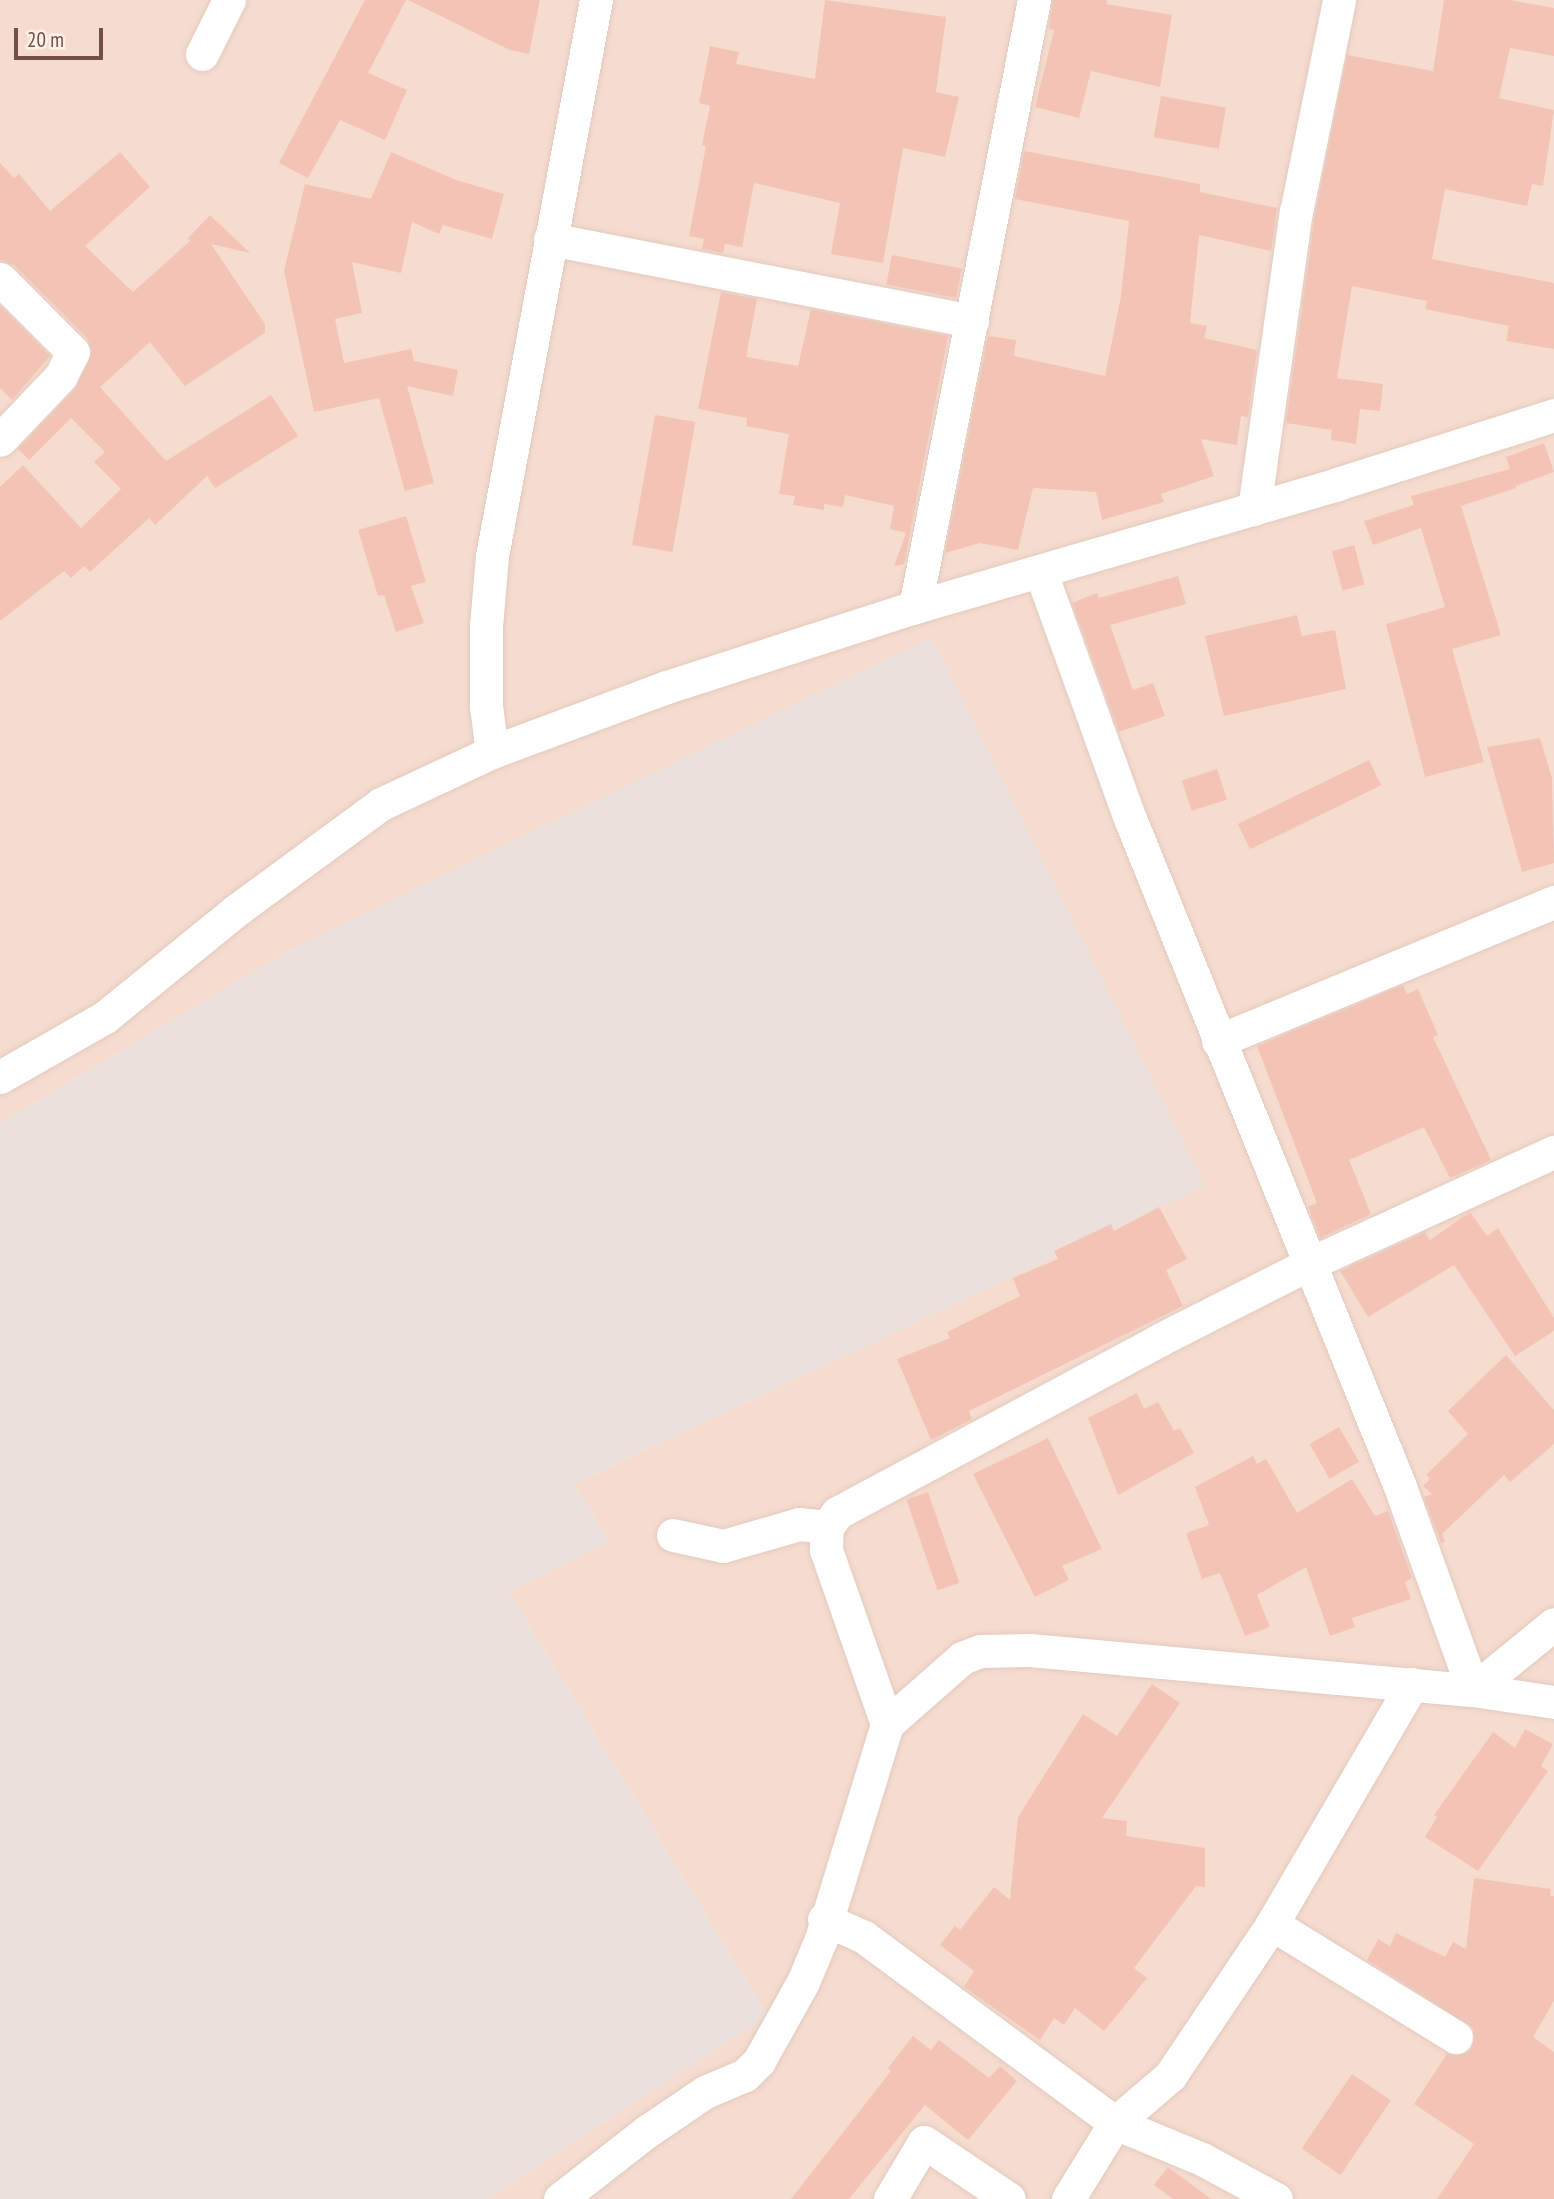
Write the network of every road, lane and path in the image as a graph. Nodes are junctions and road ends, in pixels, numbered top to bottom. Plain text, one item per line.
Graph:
1 (229, 0) edge
2 (596, 0) edge
3 (1034, 0) edge
4 (1339, 0) edge
5 (202, 54) dead end
6 (550, 239) junction
7 (0, 279) edge
8 (972, 321) junction
9 (1554, 415) edge
10 (0, 440) edge
11 (1254, 509) junction
12 (1041, 573) junction
13 (915, 607) junction
14 (492, 751) junction
15 (1554, 902) edge
16 (1218, 1041) junction
17 (0, 1077) edge
18 (1554, 1152) edge
19 (1311, 1263) junction
20 (827, 1527) junction
21 (673, 1535) dead end
22 (1554, 1625) edge
23 (1412, 1684) junction
24 (1473, 1690) junction
25 (1554, 1702) edge
26 (887, 1724) junction
27 (824, 1919) junction
28 (1272, 1924) junction
29 (1456, 2037) dead end
30 (1115, 2123) junction
31 (560, 2199) edge
32 (890, 2199) edge
33 (1009, 2199) edge
34 (1068, 2199) edge
35 (1276, 2199) edge

1 - 5 street
2 - 6 street
3 - 8 street
4 - 11 street
6 - 8 street
6 - 14 street
7 - 10 street
8 - 13 street
9 - 11 street
11 - 12 street
12 - 13 street
12 - 16 street
13 - 14 street
14 - 17 street
15 - 16 street
16 - 19 street
18 - 19 street
19 - 20 street
19 - 24 street
20 - 21 street
20 - 26 street
22 - 24 street
23 - 24 street
23 - 26 street
23 - 28 street
24 - 25 street
26 - 27 street
27 - 30 street
27 - 31 street
28 - 29 street
28 - 30 street
30 - 34 street
30 - 35 street
32 - 33 street

